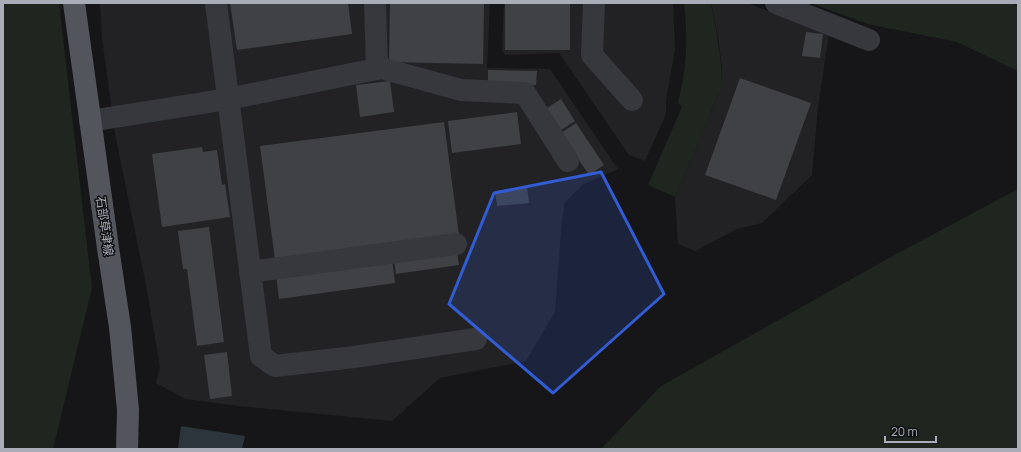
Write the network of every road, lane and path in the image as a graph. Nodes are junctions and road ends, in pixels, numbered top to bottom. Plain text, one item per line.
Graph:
1 (74, 3) edge
2 (216, 3) edge
3 (375, 3) edge
4 (594, 3) edge
5 (776, 3) edge
6 (869, 40) dead end
7 (377, 69) junction
8 (228, 99) junction
9 (632, 100) dead end
10 (90, 121) junction
11 (568, 161) dead end
12 (456, 244) dead end
13 (250, 272) junction
14 (476, 339) dead end
15 (127, 449) edge

1 - 10 main road, 石部草津線
2 - 8 street
3 - 7 street
4 - 9 street
5 - 6 street
7 - 8 street
7 - 11 street
8 - 10 street
8 - 13 street
10 - 15 main road, 石部草津線
12 - 13 street
13 - 14 street

